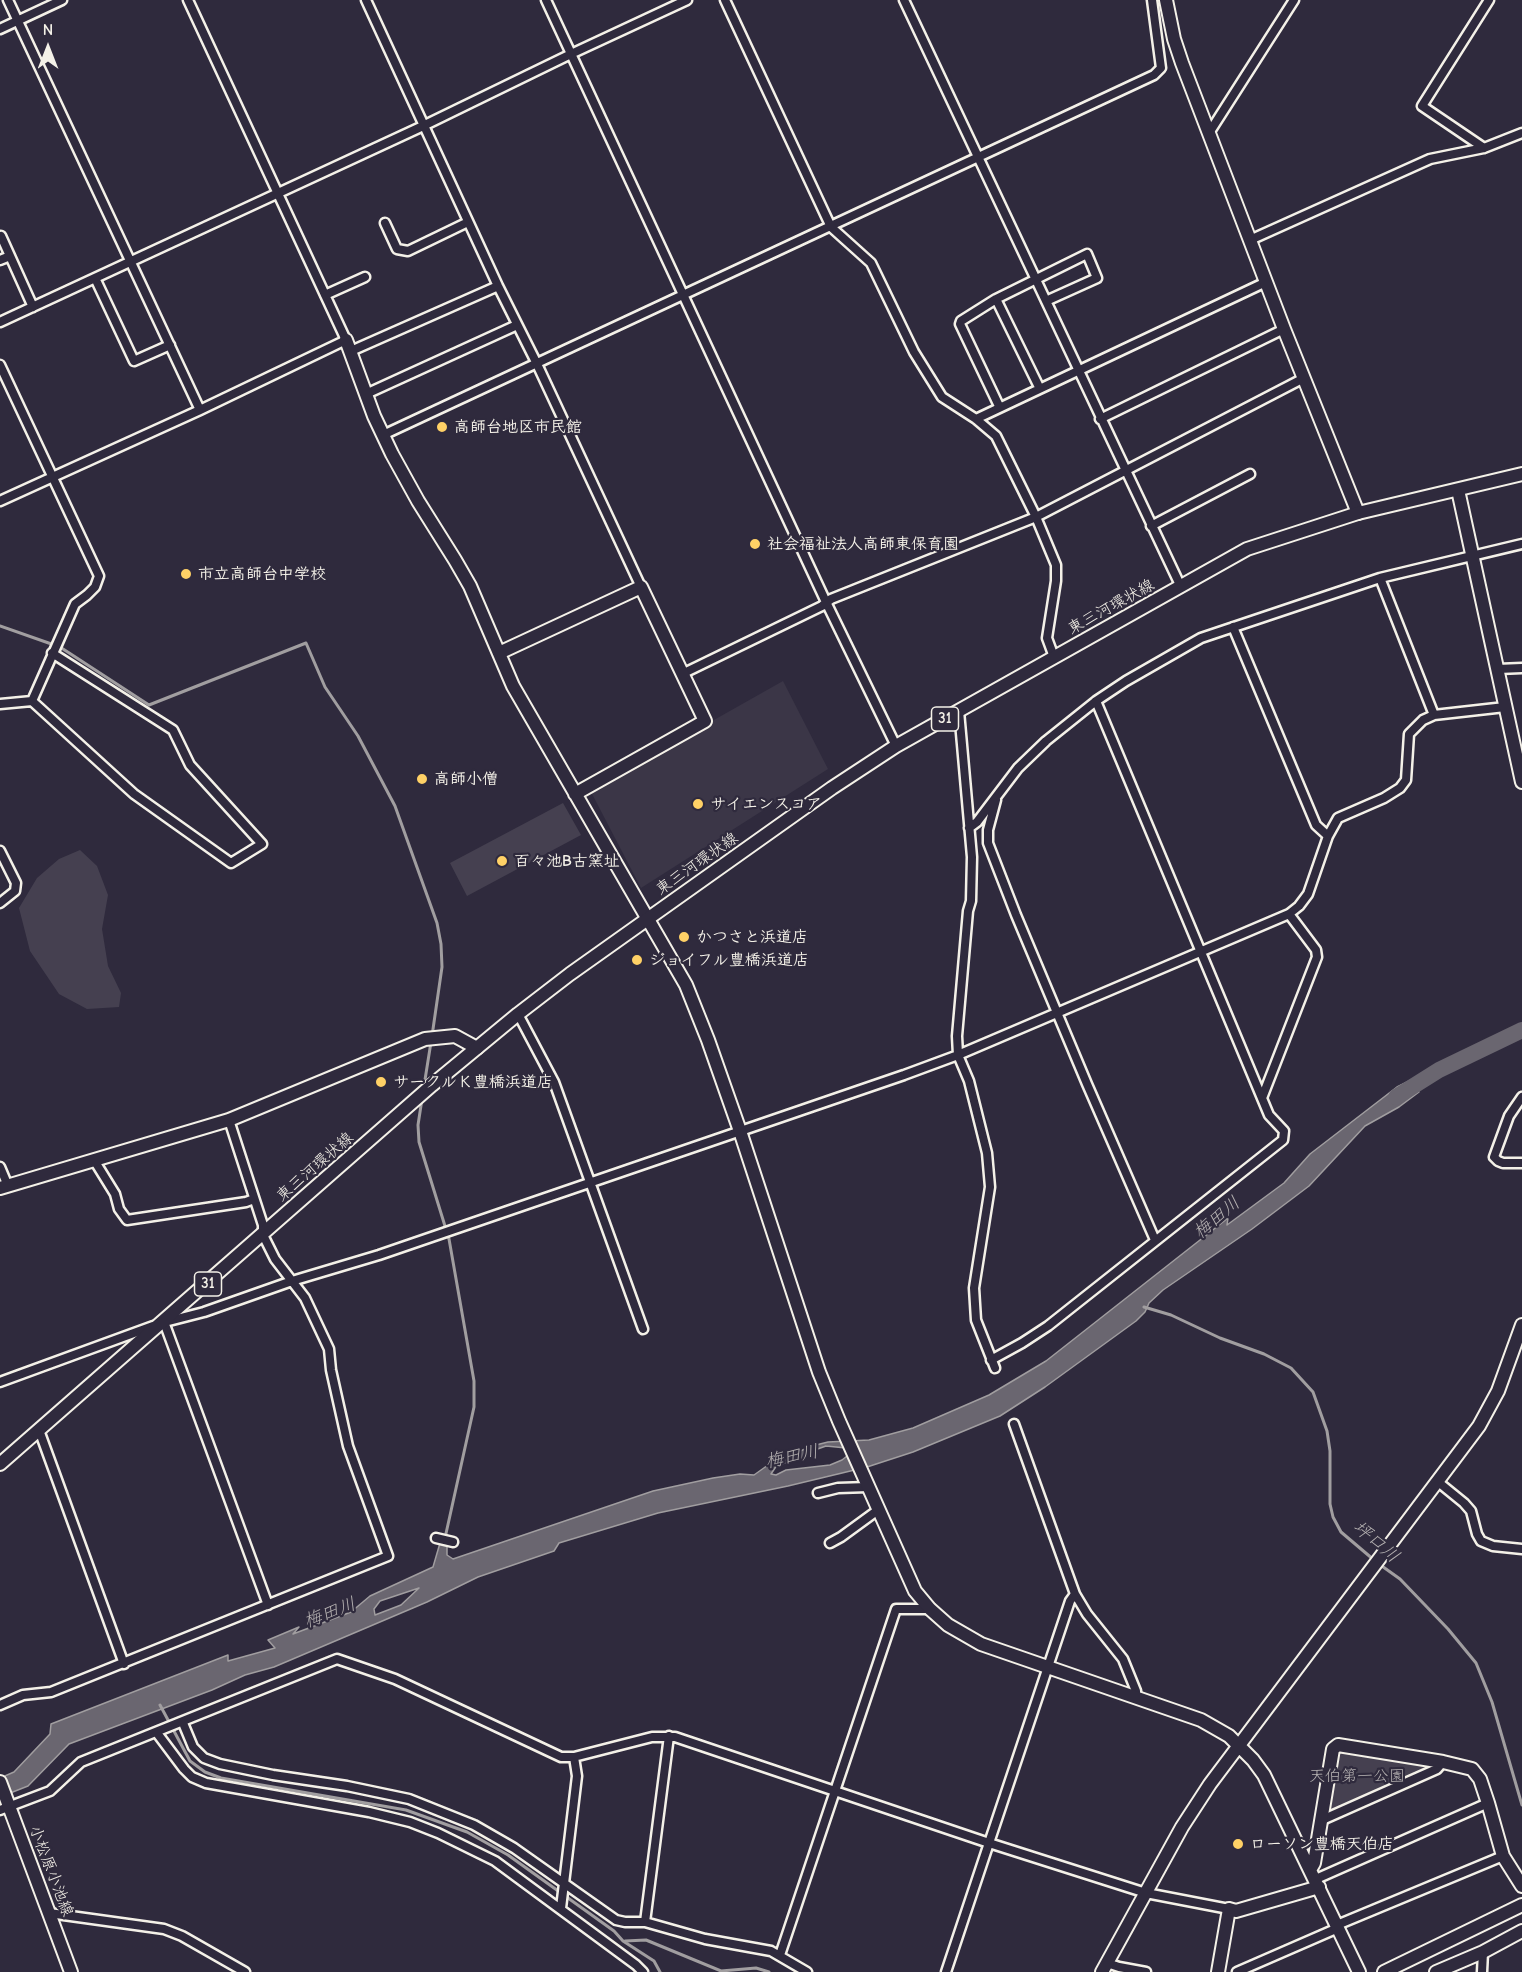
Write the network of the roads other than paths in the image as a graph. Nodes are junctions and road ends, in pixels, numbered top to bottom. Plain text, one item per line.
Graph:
1 (8, 0) edge
2 (62, 0) edge
3 (188, 0) edge
4 (366, 0) edge
5 (546, 0) edge
6 (687, 0) edge
7 (725, 0) edge
8 (904, 0) edge
9 (1152, 0) edge
10 (1166, 0) edge
11 (1294, 0) edge
12 (1489, 0) edge
13 (18, 20) junction
14 (0, 29) edge
15 (571, 54) junction
16 (423, 126) junction
17 (1209, 133) junction
18 (1522, 133) edge
19 (1484, 148) junction
20 (978, 156) junction
21 (278, 193) junction
22 (468, 222) junction
23 (385, 223) dead end
24 (831, 227) junction
25 (1, 236) edge
26 (1250, 240) junction
27 (10, 256) junction
28 (0, 260) edge
29 (131, 261) junction
30 (365, 277) dead end
31 (95, 278) junction
32 (1035, 279) junction
33 (1266, 282) junction
34 (498, 286) junction
35 (683, 294) junction
36 (325, 295) junction
37 (996, 299) junction
38 (1046, 302) junction
39 (33, 307) junction
40 (0, 322) edge
41 (517, 325) junction
42 (1284, 329) junction
43 (170, 345) junction
44 (348, 345) junction
45 (537, 364) junction
46 (0, 365) edge
47 (1077, 370) junction
48 (1304, 378) junction
49 (1039, 387) junction
50 (366, 394) junction
51 (999, 406) junction
52 (200, 410) junction
53 (976, 418) junction
54 (1100, 419) junction
55 (383, 435) junction
56 (1125, 471) junction
57 (1250, 474) dead end
58 (1522, 474) edge
59 (53, 477) junction
60 (1458, 490) junction
61 (0, 501) edge
62 (1358, 513) junction
63 (1036, 517) junction
64 (1151, 526) junction
65 (1522, 544) edge
66 (1473, 556) junction
67 (1380, 579) junction
68 (641, 587) junction
69 (1181, 587) junction
70 (826, 602) junction
71 (1233, 627) junction
72 (52, 653) junction
73 (499, 653) junction
74 (1054, 657) junction
75 (1522, 668) edge
76 (1498, 669) junction
77 (684, 673) junction
78 (32, 701) junction
79 (1096, 701) junction
80 (0, 704) edge
81 (1505, 706) junction
82 (959, 711) junction
83 (1434, 715) junction
84 (896, 746) junction
85 (1522, 782) edge
86 (575, 794) junction
87 (997, 796) junction
88 (969, 828) junction
89 (1328, 836) junction
90 (0, 852) edge
91 (0, 903) edge
92 (1289, 914) junction
93 (647, 919) junction
94 (1202, 951) junction
95 (1058, 1012) junction
96 (518, 1014) junction
97 (477, 1048) junction
98 (958, 1055) junction
99 (1522, 1097) edge
100 (1262, 1098) junction
101 (229, 1120) junction
102 (740, 1131) junction
103 (94, 1160) junction
104 (1522, 1163) edge
105 (0, 1167) edge
106 (592, 1182) junction
107 (4, 1187) edge
108 (254, 1199) junction
109 (263, 1235) junction
110 (1155, 1240) junction
111 (292, 1281) junction
112 (164, 1322) junction
113 (1522, 1325) edge
114 (643, 1329) dead end
115 (0, 1382) edge
116 (1014, 1424) dead end
117 (39, 1430) junction
118 (0, 1464) edge
119 (1437, 1481) junction
120 (868, 1487) junction
121 (818, 1493) dead end
122 (878, 1510) junction
123 (436, 1538) dead end
124 (453, 1542) dead end
125 (830, 1543) dead end
126 (1522, 1550) edge
127 (1075, 1594) junction
128 (268, 1605) junction
129 (930, 1609) junction
130 (123, 1664) junction
131 (1048, 1667) junction
132 (1136, 1697) junction
133 (0, 1705) edge
134 (176, 1726) junction
135 (157, 1733) junction
136 (669, 1736) junction
137 (1239, 1745) junction
138 (574, 1757) junction
139 (1443, 1762) junction
140 (0, 1782) edge
141 (836, 1790) junction
142 (1488, 1803) junction
143 (5, 1806) edge
144 (1322, 1820) junction
145 (989, 1843) junction
146 (1503, 1856) junction
147 (1315, 1879) junction
148 (564, 1884) junction
149 (1522, 1886) edge
150 (1146, 1893) junction
151 (1522, 1905) edge
152 (561, 1908) junction
153 (1229, 1909) junction
154 (49, 1913) junction
155 (645, 1922) junction
156 (1338, 1926) junction
157 (1522, 1931) edge
158 (1483, 1952) junction
159 (780, 1955) junction
160 (1105, 1967) edge
161 (71, 1972) edge
162 (244, 1972) edge
163 (643, 1972) edge
164 (807, 1972) edge
165 (946, 1972) edge
166 (1146, 1972) edge
167 (1218, 1972) edge
168 (1237, 1972) edge
169 (1359, 1972) edge
170 (1384, 1972) edge
171 (1436, 1972) edge
172 (1482, 1972) edge

1 - 13 street
2 - 13 street
3 - 21 street
4 - 16 street
5 - 15 street
6 - 15 street
7 - 24 street
8 - 20 street
9 - 20 street
10 - 17 street
11 - 17 street
12 - 19 street
13 - 14 street
13 - 29 street
15 - 16 street
15 - 35 street
16 - 21 street
16 - 22 street
17 - 26 street
18 - 19 street
19 - 26 street
20 - 24 street
20 - 32 street
21 - 29 street
21 - 36 street
22 - 23 street
22 - 34 street
24 - 35 street
24 - 53 street
25 - 27 street
26 - 33 street
27 - 28 street
27 - 39 street
29 - 31 street
29 - 43 street
30 - 36 street
31 - 39 street
31 - 43 street
32 - 37 street
32 - 38 street
32 - 38 street
33 - 42 street
33 - 47 street
34 - 41 street
34 - 44 street
35 - 45 street
35 - 70 street
36 - 44 street
37 - 49 street
37 - 51 street
38 - 47 street
39 - 40 street
41 - 45 street
41 - 50 street
42 - 48 street
42 - 54 street
43 - 52 street
44 - 50 street
44 - 52 street
45 - 55 street
45 - 68 street
46 - 59 street
47 - 49 street
47 - 54 street
48 - 56 street
48 - 62 street
49 - 51 street
50 - 55 street
51 - 53 street
52 - 59 street
53 - 63 street
54 - 56 street
55 - 73 street
56 - 63 street
56 - 64 street
57 - 64 street
58 - 60 street, 東三河環状線 / 31
59 - 61 street
59 - 72 street
60 - 62 street, 東三河環状線 / 31
60 - 66 street
62 - 69 street, 東三河環状線 / 31
63 - 70 street
63 - 74 street
64 - 69 street
65 - 66 street
66 - 67 street
66 - 76 street
67 - 71 street
67 - 83 street
68 - 73 street
68 - 77 street
69 - 74 street, 東三河環状線 / 31
70 - 77 street
70 - 84 street
71 - 79 street
71 - 89 street
72 - 78 street
72 - 78 street
73 - 86 street
74 - 82 street, 東三河環状線 / 31
75 - 76 street
76 - 81 street
77 - 86 street
78 - 80 street
79 - 87 street
79 - 94 street
81 - 83 street
81 - 85 street
82 - 84 street, 東三河環状線 / 31
82 - 88 street
83 - 89 street
84 - 93 street, 東三河環状線 / 31
86 - 93 street
87 - 88 street
87 - 95 street
88 - 98 street
89 - 92 street
90 - 91 street
92 - 94 street
92 - 100 street
93 - 96 street, 東三河環状線 / 31
93 - 102 street
94 - 95 street
94 - 100 street
95 - 98 street
95 - 110 street
96 - 97 street, 東三河環状線 / 31
96 - 106 street
97 - 101 street
97 - 109 street, 東三河環状線 / 31
98 - 102 street
98 - 110 street
99 - 104 street
100 - 110 street
101 - 103 street
101 - 108 street
102 - 106 street
102 - 120 street
103 - 107 street
103 - 108 street
105 - 107 street
106 - 111 street
106 - 114 street
108 - 109 street
109 - 111 street
109 - 112 street, 東三河環状線 / 31
111 - 112 street
111 - 128 street
112 - 115 street
112 - 117 street, 東三河環状線 / 31
112 - 128 street
113 - 119 street
116 - 127 street
117 - 118 street, 東三河環状線 / 31
117 - 130 street
119 - 126 street
119 - 137 street
120 - 121 street
120 - 122 street
122 - 125 street
122 - 129 street
123 - 124 street
127 - 131 street
127 - 132 street
128 - 130 street
129 - 131 street
129 - 141 street
130 - 133 street
131 - 132 street
131 - 145 street
132 - 137 street
134 - 135 street
134 - 138 street
134 - 148 street
135 - 143 street
135 - 152 street
136 - 138 street
136 - 141 street
136 - 155 street
137 - 147 street
137 - 150 street
138 - 148 street
139 - 142 street
139 - 144 street
139 - 144 street
140 - 143 street, 小松原小池線
141 - 145 street
141 - 159 street
142 - 146 street
142 - 147 street
143 - 154 street, 小松原小池線
144 - 147 street
145 - 150 street
145 - 165 street
146 - 149 street
146 - 156 street
147 - 153 street
147 - 156 street
148 - 152 street
148 - 155 street
150 - 153 street
150 - 160 street
151 - 170 street
152 - 163 street
153 - 167 street
154 - 161 street, 小松原小池線
154 - 162 street
155 - 159 street
156 - 168 street
156 - 169 street
157 - 158 street
158 - 171 street
158 - 172 street
159 - 164 street
160 - 166 street

